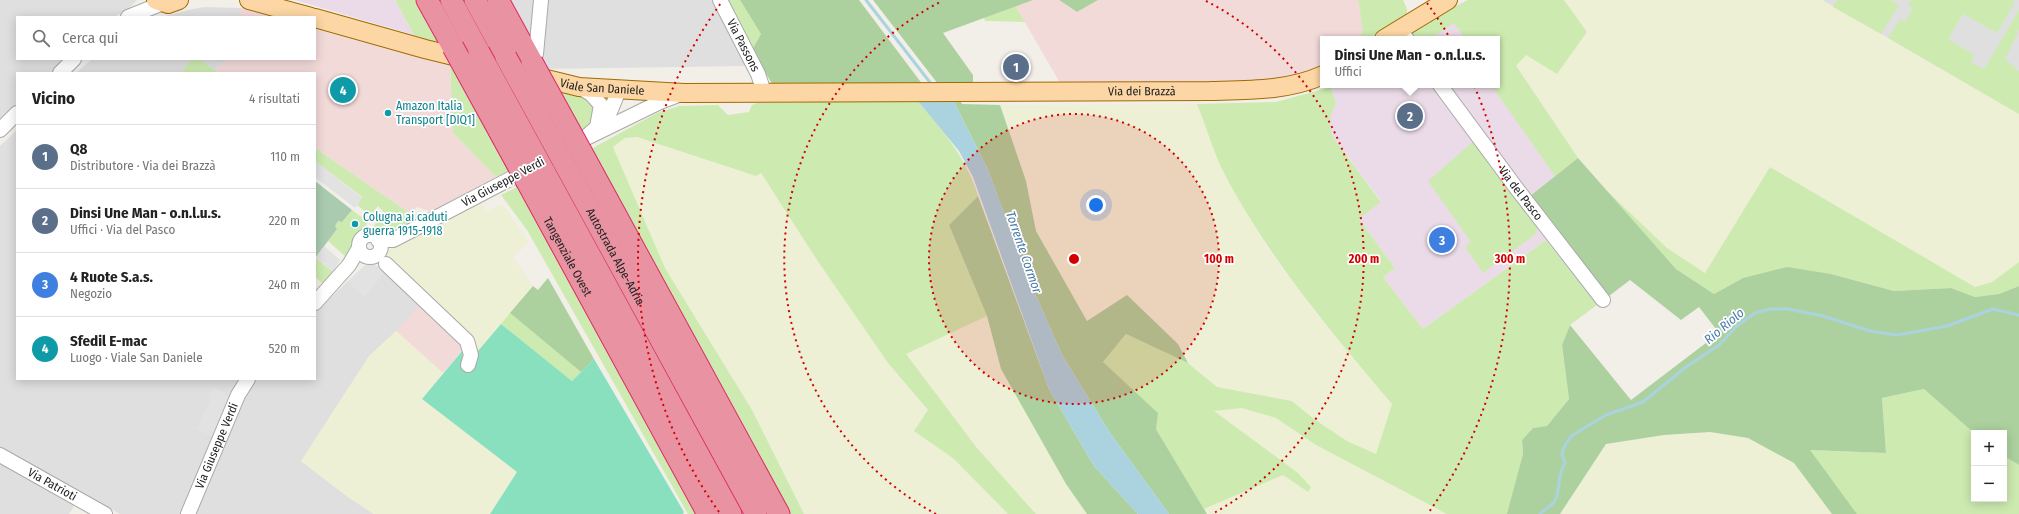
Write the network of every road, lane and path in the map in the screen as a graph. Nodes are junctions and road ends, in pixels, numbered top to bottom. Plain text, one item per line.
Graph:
1 (143, 0) edge
2 (249, 0) edge
3 (427, 0) edge
4 (451, 0) edge
5 (475, 0) edge
6 (498, 0) edge
7 (541, 0) edge
8 (720, 0) edge
9 (1448, 0) edge
10 (166, 1) edge
11 (129, 16) edge
12 (130, 16) edge
13 (307, 16) edge
14 (316, 18) edge
15 (1403, 34) edge
16 (534, 58) junction
17 (73, 60) edge
18 (61, 72) edge
19 (1320, 76) edge
20 (580, 87) junction
21 (1442, 88) edge
22 (619, 90) junction
23 (898, 91) joint
24 (764, 92) junction
25 (684, 93) junction
26 (16, 114) edge
27 (603, 127) junction
28 (0, 130) edge
29 (582, 145) junction
30 (536, 177) junction
31 (371, 250) junction
32 (1603, 300) dead end
33 (316, 302) edge
34 (468, 365) dead end
35 (247, 380) edge
36 (0, 455) edge
37 (105, 514) edge
38 (188, 514) edge
39 (708, 514) edge
40 (731, 514) edge
41 (756, 514) edge
42 (779, 514) edge

1 - 11 street
2 - 13 main road
3 - 30 highway, Tangenziale Ovest, bridge
4 - 30 highway, Autostrada Alpe-Adria, bridge
5 - 41 highway, Autostrada Alpe-Adria, bridge
6 - 16 highway
7 - 16 street
8 - 24 street, Via Passons
9 - 15 main road
10 - 12 street
14 - 20 main road, Viale San Daniele
16 - 29 highway, bridge
17 - 18 street
19 - 23 main road, Via dei Brazzà
20 - 22 main road, Viale San Daniele
20 - 27 street
21 - 32 street, Via del Pasco
22 - 25 main road, Viale San Daniele
22 - 27 street, Via Giuseppe Verdi
23 - 24 main road, Viale San Daniele
24 - 25 main road, Viale San Daniele
25 - 27 street, Via Giuseppe Verdi
26 - 28 street
27 - 29 street, Via Giuseppe Verdi
29 - 31 street, Via Giuseppe Verdi
29 - 42 highway
30 - 39 highway, Tangenziale Ovest
30 - 40 highway, Autostrada Alpe-Adria
31 - 33 street
31 - 34 street
35 - 38 street, Via Giuseppe Verdi
36 - 37 street, Via Patrioti

